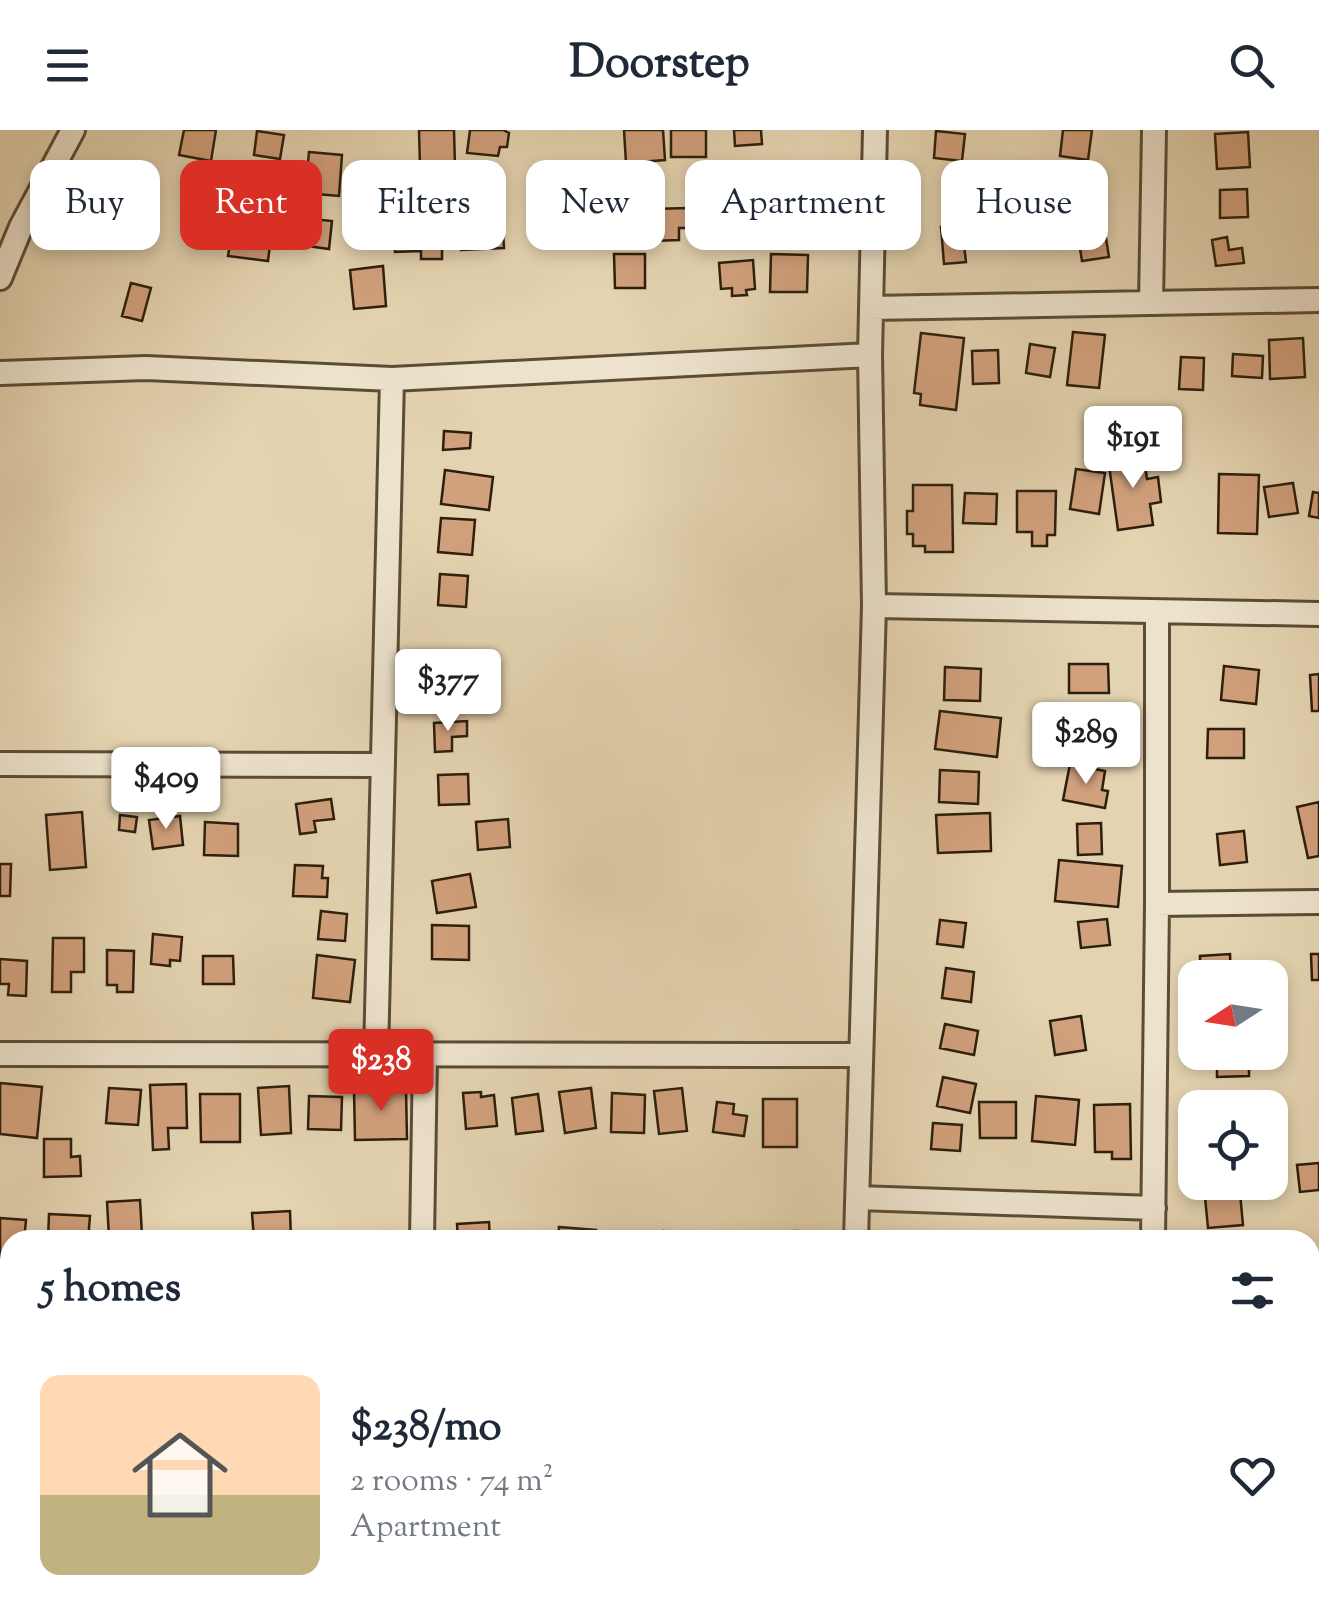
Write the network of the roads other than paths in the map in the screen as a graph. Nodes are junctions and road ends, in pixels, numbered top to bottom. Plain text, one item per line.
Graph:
1 (73, 130) edge
2 (875, 130) edge
3 (1154, 130) edge
4 (0, 278) edge
5 (1319, 300) edge
6 (1151, 303) junction
7 (871, 308) junction
8 (870, 355) junction
9 (0, 373) edge
10 (392, 379) junction
11 (874, 606) junction
12 (1157, 614) junction
13 (1319, 614) edge
14 (0, 764) edge
15 (383, 765) junction
16 (1319, 902) edge
17 (1157, 904) junction
18 (0, 1054) edge
19 (376, 1055) junction
20 (424, 1055) junction
21 (860, 1055) junction
22 (858, 1198) junction
23 (1154, 1208) junction
24 (422, 1230) edge
25 (856, 1230) edge
26 (1154, 1230) edge

1 - 4 street
2 - 7 street
3 - 6 street
5 - 6 street
6 - 7 street
7 - 8 street
8 - 10 street
8 - 11 street
9 - 10 street
10 - 15 street
11 - 12 street
11 - 21 street
12 - 13 street
12 - 17 street
14 - 15 street
15 - 19 street
16 - 17 street
17 - 23 street
18 - 19 street
19 - 20 street
20 - 21 street
20 - 24 street
21 - 22 street
22 - 23 street
22 - 25 street
23 - 26 street

